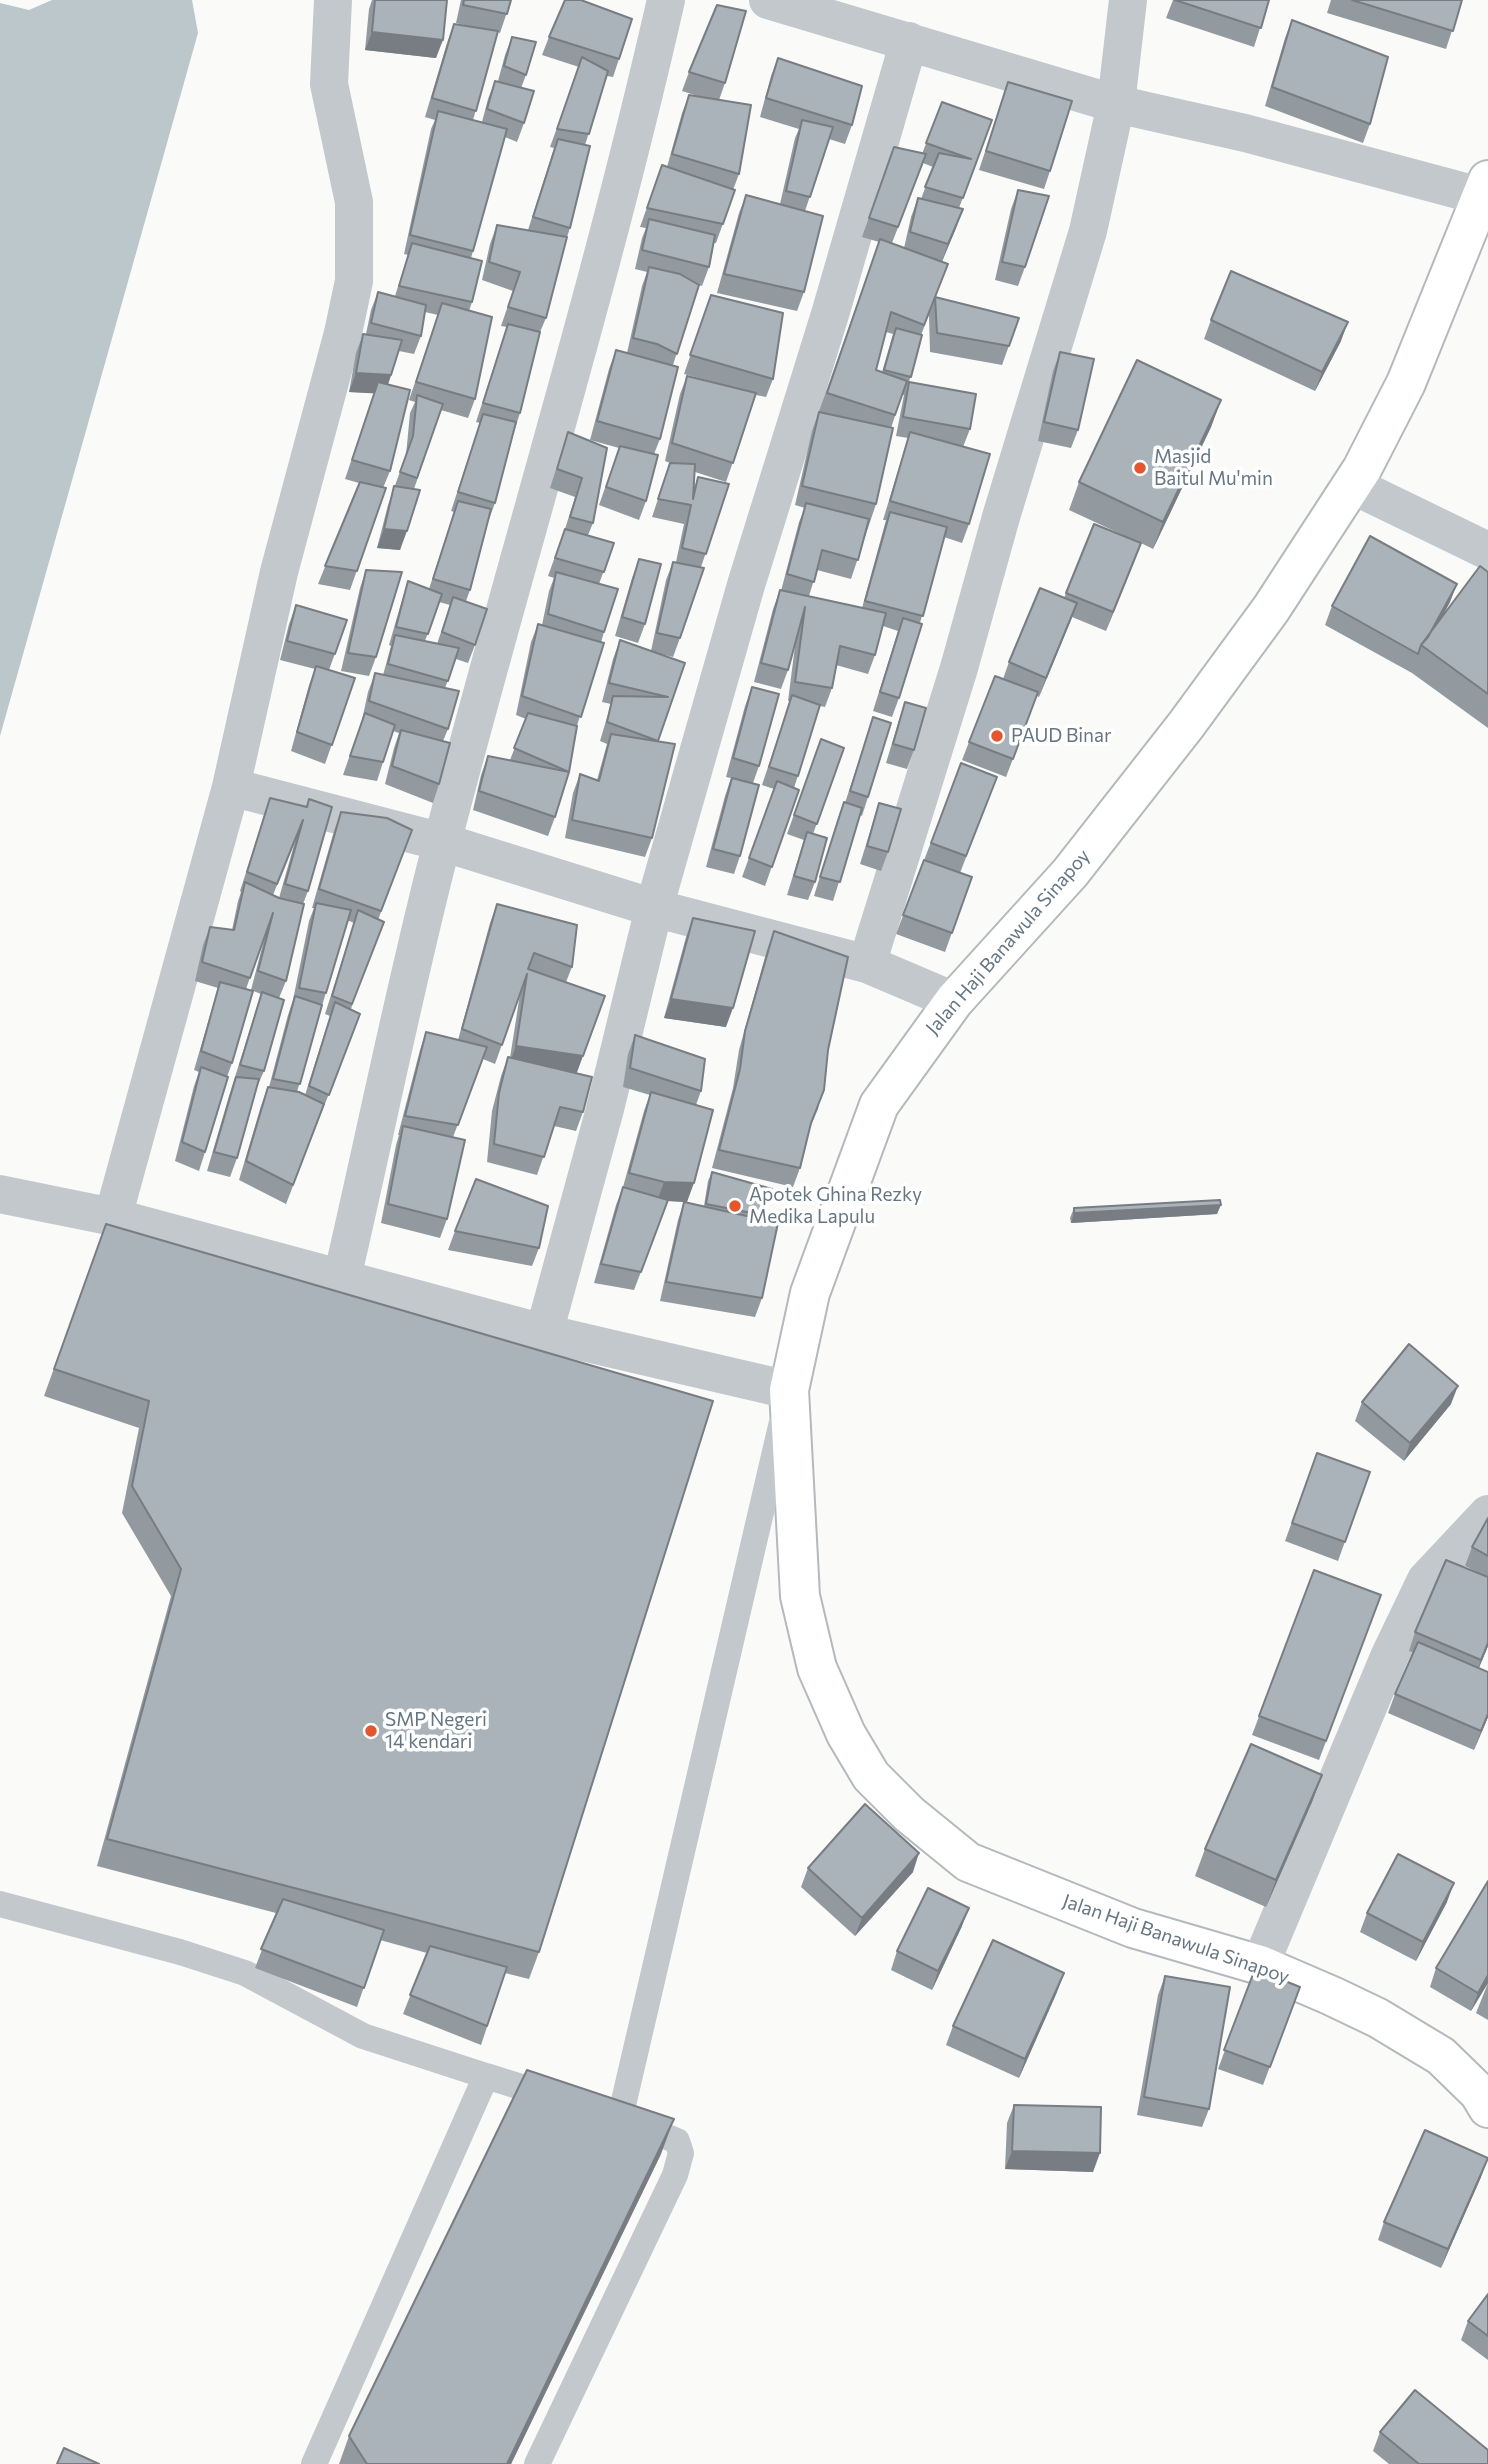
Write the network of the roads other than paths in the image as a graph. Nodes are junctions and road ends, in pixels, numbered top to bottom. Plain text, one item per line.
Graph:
1 (332, 0) edge
2 (666, 0) edge
3 (768, 0) edge
4 (1128, 0) edge
5 (909, 41) junction
6 (1116, 104) junction
7 (1486, 188) edge
8 (1352, 485) junction
9 (1488, 551) edge
10 (231, 787) junction
11 (442, 842) junction
12 (654, 908) junction
13 (867, 964) junction
14 (954, 1001) junction
15 (0, 1194) edge
16 (113, 1217) junction
17 (342, 1278) junction
18 (544, 1333) junction
19 (789, 1390) junction
20 (1488, 1514) edge
21 (0, 1904) edge
22 (1260, 1965) junction
23 (486, 2076) junction
24 (1488, 2108) edge
25 (620, 2118) junction
26 (314, 2464) edge
27 (537, 2464) edge

1 - 10 street
2 - 11 street
3 - 5 street
4 - 6 street
5 - 6 street
5 - 12 street
6 - 7 street
6 - 13 street
7 - 8 highway, Jalan Haji Banawula Sinapoy
8 - 9 street
8 - 14 highway, Jalan Haji Banawula Sinapoy
10 - 11 street
10 - 16 street
11 - 12 street
11 - 17 street
12 - 13 street
12 - 18 street
13 - 14 street
14 - 19 highway, Jalan Haji Banawula Sinapoy
15 - 16 street
16 - 17 street
17 - 18 street
18 - 19 street
19 - 22 highway, Jalan Haji Banawula Sinapoy
19 - 25 lane
20 - 22 street
21 - 23 lane
22 - 24 highway, Jalan Haji Banawula Sinapoy
23 - 25 lane
23 - 26 lane
25 - 27 lane

